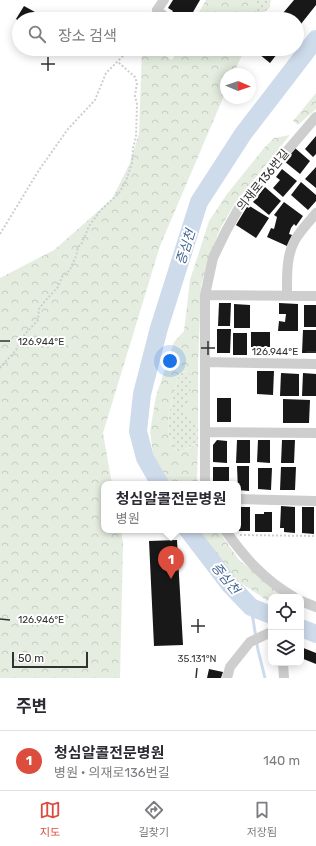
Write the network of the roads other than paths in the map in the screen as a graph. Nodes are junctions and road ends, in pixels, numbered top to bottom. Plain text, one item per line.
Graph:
1 (164, 0) edge
2 (159, 12) edge
3 (316, 117) edge
4 (316, 213) edge
5 (205, 295) junction
6 (287, 295) junction
7 (316, 296) edge
8 (205, 362) junction
9 (316, 364) edge
10 (206, 432) junction
11 (316, 433) edge
12 (205, 481) edge
13 (241, 500) edge
14 (316, 501) edge
15 (228, 533) edge
16 (290, 594) edge
17 (304, 605) edge
18 (316, 607) edge
19 (268, 634) edge
20 (283, 666) edge
21 (227, 678) edge
22 (284, 678) edge

1 - 2 street
3 - 5 street, 의재로136번길
4 - 6 street
5 - 6 street
5 - 8 street, 의재로136번길
6 - 7 street
8 - 9 street
8 - 10 street, 의재로136번길
10 - 11 street
10 - 12 street, 의재로136번길
13 - 14 street
15 - 16 street
17 - 18 street
19 - 21 street
20 - 22 street

